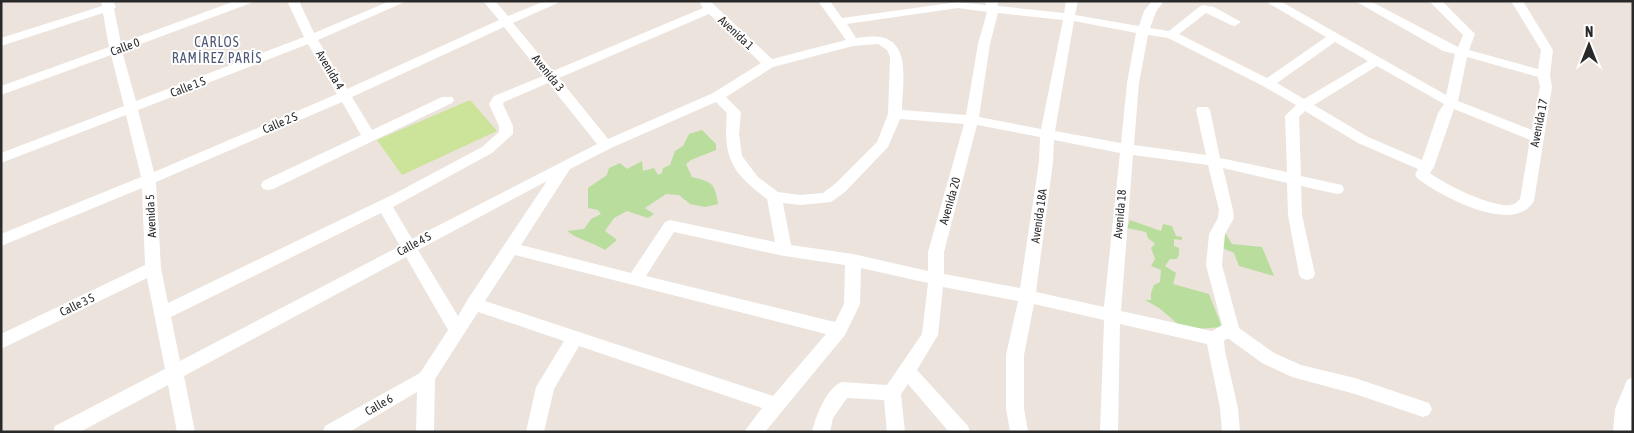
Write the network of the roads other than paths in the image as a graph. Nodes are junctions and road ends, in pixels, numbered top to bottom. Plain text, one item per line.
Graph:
1 (247, 1) edge
2 (293, 1) edge
3 (401, 1) edge
4 (490, 1) edge
5 (556, 1) edge
6 (824, 1) edge
7 (1072, 1) edge
8 (1158, 1) edge
9 (1271, 1) edge
10 (1361, 1) edge
11 (1435, 1) edge
12 (1517, 1) edge
13 (109, 4) edge
14 (707, 5) edge
15 (992, 6) edge
16 (1069, 17) junction
17 (506, 21) junction
18 (838, 22) junction
19 (1235, 22) dead end
20 (1143, 30) junction
21 (1171, 35) junction
22 (1334, 37) junction
23 (311, 39) junction
24 (1, 42) edge
25 (853, 42) junction
26 (116, 50) junction
27 (1462, 52) junction
28 (1377, 60) junction
29 (769, 64) junction
30 (1544, 75) junction
31 (551, 77) junction
32 (1268, 83) junction
33 (1, 91) edge
34 (345, 95) junction
35 (718, 96) junction
36 (447, 100) dead end
37 (1451, 103) junction
38 (1304, 104) junction
39 (131, 109) junction
40 (1204, 110) dead end
41 (895, 114) junction
42 (972, 120) junction
43 (1047, 135) junction
44 (1536, 137) junction
45 (370, 138) junction
46 (606, 145) junction
47 (1126, 149) junction
48 (1, 158) edge
49 (1214, 161) junction
50 (564, 166) junction
51 (1426, 167) junction
52 (1292, 178) junction
53 (149, 180) junction
54 (268, 185) dead end
55 (1337, 189) dead end
56 (774, 197) junction
57 (384, 205) junction
58 (1, 240) edge
59 (409, 246) junction
60 (511, 248) junction
61 (784, 250) junction
62 (853, 260) junction
63 (153, 268) junction
64 (1308, 274) dead end
65 (936, 279) junction
66 (635, 280) junction
67 (1027, 296) junction
68 (474, 304) junction
69 (162, 313) junction
70 (1112, 314) junction
71 (457, 330) junction
72 (839, 330) junction
73 (1232, 332) junction
74 (575, 337) junction
75 (1215, 338) junction
76 (1, 342) edge
77 (174, 371) junction
78 (907, 371) junction
79 (426, 378) junction
80 (1633, 386) edge
81 (892, 394) junction
82 (777, 405) junction
83 (1423, 409) dead end
84 (62, 432) edge
85 (186, 432) edge
86 (332, 432) edge
87 (425, 432) edge
88 (535, 432) edge
89 (753, 432) edge
90 (821, 432) edge
91 (896, 432) edge
92 (961, 432) edge
93 (1019, 432) edge
94 (1109, 432) edge
95 (1231, 432) edge
96 (1622, 432) edge

1 - 26 street, Calle 0
2 - 23 street, Avenida 4
3 - 23 street, Calle 1 S
4 - 17 street, Avenida 3
5 - 17 street, Calle 2 S
6 - 18 street
7 - 16 street, Avenida 18A
8 - 20 street, Avenida 18
9 - 22 street
10 - 27 street
11 - 27 street
12 - 30 street, Avenida 17
13 - 24 street
13 - 26 street, Avenida 5
14 - 29 street, Avenida 1
14 - 31 street
15 - 16 street
15 - 18 street
15 - 42 street, Avenida 20
16 - 20 street
16 - 43 street, Avenida 18A
17 - 31 street, Avenida 3
17 - 34 street, Calle 2 S
18 - 25 street
19 - 21 street
20 - 21 street
20 - 47 street, Avenida 18
21 - 32 street
22 - 28 street
22 - 32 street
23 - 34 street, Avenida 4
23 - 39 street, Calle 1 S
25 - 29 street
25 - 41 street
26 - 33 street, Calle 0
26 - 39 street, Avenida 5
27 - 30 street
27 - 37 street
28 - 37 street
28 - 38 street
29 - 35 street, Calle 4 S
30 - 44 street, Avenida 17
31 - 46 street, Avenida 3
31 - 57 street
32 - 38 street
34 - 45 street, Avenida 4
34 - 53 street, Calle 2 S
35 - 46 street, Calle 4 S
35 - 56 street
36 - 45 street
37 - 44 street
37 - 51 street
38 - 51 street
38 - 52 street
39 - 48 street, Calle 1 S
39 - 53 street, Avenida 5
40 - 49 street
41 - 42 street
41 - 56 street
42 - 43 street
42 - 65 street, Avenida 20
43 - 47 street
43 - 67 street, Avenida 18A
44 - 51 street, Avenida 17
45 - 54 street
46 - 50 street, Calle 4 S
47 - 49 street
47 - 70 street, Avenida 18
49 - 52 street
49 - 73 street
50 - 59 street, Calle 4 S
50 - 60 street
52 - 55 street
52 - 64 street
53 - 58 street, Calle 2 S
53 - 63 street, Avenida 5
56 - 61 street
57 - 59 street
57 - 69 street
59 - 71 street
59 - 77 street, Calle 4 S
60 - 66 street
60 - 68 street
61 - 62 street
61 - 66 street
62 - 65 street
62 - 72 street
63 - 69 street, Avenida 5
63 - 76 street, Calle 3 S
65 - 67 street
65 - 78 street, Avenida 20
66 - 72 street
67 - 70 street
67 - 93 street, Avenida 18A
68 - 71 street
68 - 74 street
69 - 77 street, Avenida 5
70 - 75 street
70 - 94 street, Avenida 18
71 - 79 street
72 - 82 street
73 - 75 street
73 - 83 street
74 - 82 street
74 - 88 street
75 - 95 street
77 - 84 street, Calle 4 S
77 - 85 street, Avenida 5
78 - 81 street, Avenida 20
78 - 92 street
79 - 86 street, Calle 6
79 - 87 street
80 - 96 street
81 - 90 street
81 - 91 street
82 - 89 street

